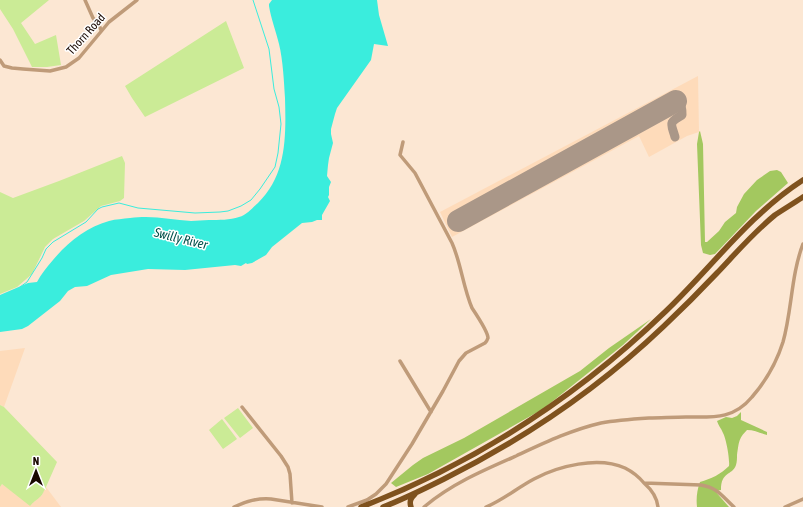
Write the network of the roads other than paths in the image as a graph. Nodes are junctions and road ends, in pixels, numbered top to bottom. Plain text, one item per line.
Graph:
1 (84, 0) edge
2 (138, 0) edge
3 (101, 30) junction
4 (0, 60) edge
5 (403, 142) dead end
6 (803, 180) edge
7 (803, 197) edge
8 (803, 244) edge
9 (400, 361) dead end
10 (242, 408) dead end
11 (431, 412) junction
12 (644, 483) junction
13 (418, 492) junction
14 (803, 499) edge
15 (291, 502) junction
16 (234, 507) edge
17 (289, 507) edge
18 (322, 507) edge
19 (348, 507) edge
20 (361, 507) edge
21 (383, 507) edge
22 (411, 507) edge
23 (424, 507) edge
24 (486, 507) edge
25 (658, 507) edge
26 (734, 507) edge
27 (785, 507) edge

1 - 3 street
2 - 3 street, Thorn Road
3 - 4 street, Thorn Road
5 - 11 street
6 - 20 highway
7 - 13 highway
8 - 23 street
9 - 11 street
10 - 15 street
11 - 19 street
12 - 24 street
12 - 25 street
12 - 26 street
13 - 21 highway
13 - 22 highway
14 - 27 street
15 - 16 street
15 - 17 street
15 - 18 street

